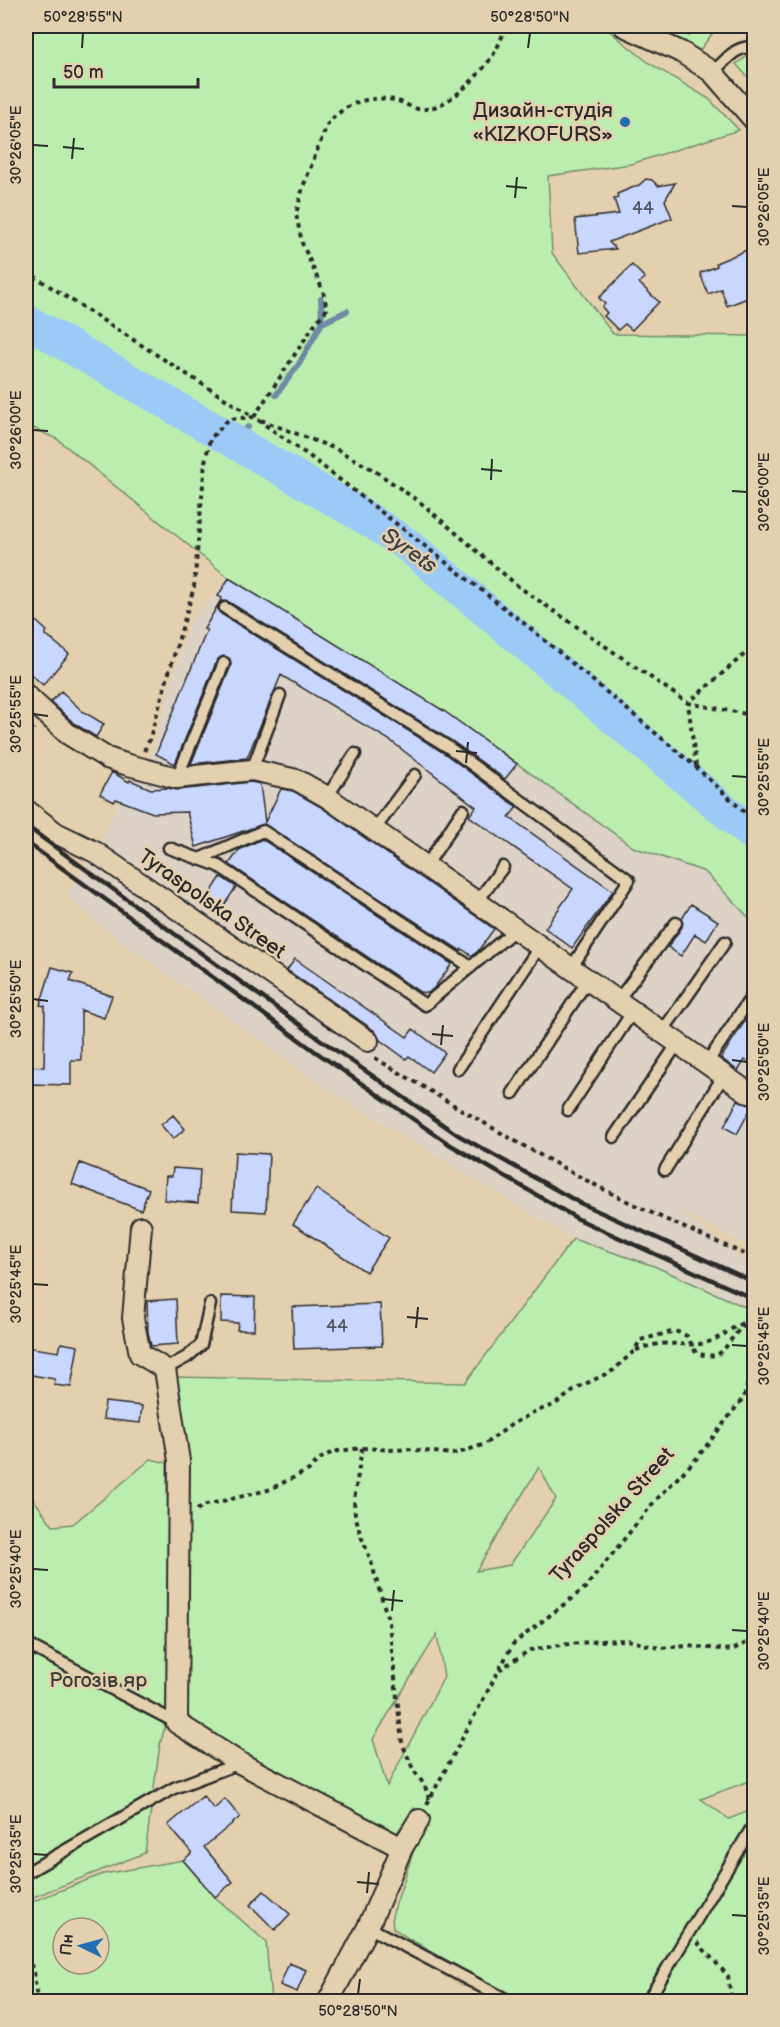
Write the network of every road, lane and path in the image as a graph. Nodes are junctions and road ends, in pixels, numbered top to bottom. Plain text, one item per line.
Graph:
1 (507, 26) edge
2 (624, 26) edge
3 (754, 47) edge
4 (712, 72) junction
5 (754, 120) edge
6 (26, 271) edge
7 (254, 417) junction
8 (225, 608) dead end
9 (754, 646) edge
10 (225, 663) dead end
11 (26, 695) edge
12 (280, 695) dead end
13 (688, 703) junction
14 (754, 713) edge
15 (355, 754) dead end
16 (141, 757) dead end
17 (696, 767) junction
18 (252, 770) junction
19 (415, 775) dead end
20 (177, 778) junction
21 (327, 797) junction
22 (26, 810) edge
23 (463, 810) dead end
24 (754, 814) edge
25 (749, 816) junction
26 (754, 821) edge
27 (374, 830) junction
28 (169, 848) dead end
29 (199, 859) junction
30 (426, 866) junction
31 (503, 867) dead end
32 (477, 902) junction
33 (676, 923) dead end
34 (516, 929) junction
35 (725, 942) dead end
36 (540, 946) junction
37 (471, 967) junction
38 (571, 968) junction
39 (588, 980) junction
40 (754, 993) edge
41 (626, 1006) junction
42 (670, 1037) junction
43 (370, 1049) joint
44 (707, 1063) junction
45 (458, 1068) dead end
46 (724, 1075) junction
47 (513, 1093) dead end
48 (754, 1094) edge
49 (568, 1110) dead end
50 (614, 1137) dead end
51 (665, 1170) dead end
52 (141, 1227) dead end
53 (754, 1258) edge
54 (210, 1304) dead end
55 (754, 1321) edge
56 (690, 1346) junction
57 (635, 1350) junction
58 (754, 1360) edge
59 (165, 1369) junction
60 (362, 1448) junction
61 (179, 1521) junction
62 (754, 1639) edge
63 (26, 1644) edge
64 (498, 1671) junction
65 (177, 1723) junction
66 (240, 1762) junction
67 (429, 1800) junction
68 (418, 1820) joint
69 (754, 1824) edge
70 (402, 1848) junction
71 (26, 1873) edge
72 (368, 1927) junction
73 (690, 1934) junction
74 (26, 1956) edge
75 (37, 2001) edge
76 (328, 2001) edge
77 (511, 2001) edge
78 (647, 2001) edge
79 (732, 2001) edge

1 - 7 path
2 - 4 street
3 - 4 lane
4 - 5 street
6 - 7 path
7 - 13 path
7 - 16 path
7 - 17 path
8 - 38 lane
9 - 13 path
10 - 20 lane
11 - 20 street
12 - 18 lane
13 - 14 path
13 - 17 path
15 - 21 lane
17 - 25 path
18 - 20 street
18 - 21 street
19 - 27 lane
21 - 27 street
22 - 43 street, Tyraspolska Street
23 - 30 lane
24 - 25 path
25 - 26 path
27 - 30 street
28 - 29 lane
29 - 37 lane
29 - 37 lane
30 - 32 street
31 - 32 lane
32 - 34 street
33 - 41 lane
34 - 36 street
34 - 37 lane
35 - 42 lane
36 - 38 street
36 - 45 lane
38 - 39 street
39 - 41 street
39 - 47 lane
40 - 44 lane
41 - 42 street
41 - 49 lane
42 - 44 street
42 - 50 lane
43 - 53 path
44 - 46 street
46 - 48 street
46 - 51 lane
52 - 59 street
54 - 59 lane
55 - 56 path
55 - 56 path
56 - 57 path
56 - 57 path
57 - 60 path
58 - 64 path, Tyraspolska Street
59 - 61 street
60 - 61 path
60 - 67 path
61 - 65 street
62 - 64 path
63 - 65 lane
64 - 67 path, Tyraspolska Street
65 - 66 street
66 - 70 street
66 - 71 lane
67 - 68 path, Tyraspolska Street
68 - 70 street
69 - 73 lane
70 - 72 street
72 - 76 street
72 - 77 lane
73 - 78 lane
73 - 79 path
74 - 75 path

